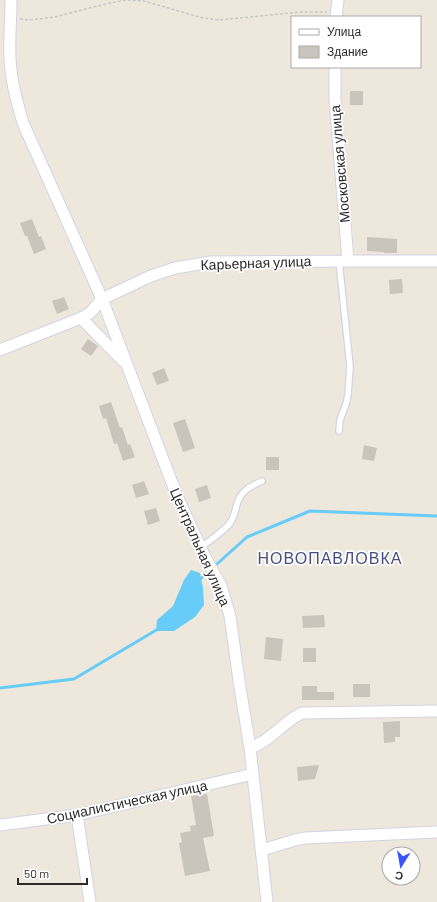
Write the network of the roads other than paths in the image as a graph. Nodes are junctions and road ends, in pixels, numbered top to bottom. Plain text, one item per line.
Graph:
1 (11, 0) edge
2 (338, 0) edge
3 (336, 14) edge
4 (335, 68) edge
5 (344, 261) junction
6 (437, 261) edge
7 (102, 299) junction
8 (81, 318) junction
9 (0, 350) edge
10 (127, 364) junction
11 (340, 431) dead end
12 (262, 481) dead end
13 (203, 552) junction
14 (437, 711) edge
15 (250, 748) junction
16 (253, 774) junction
17 (77, 815) junction
18 (0, 825) edge
19 (437, 832) edge
20 (262, 850) junction
21 (90, 902) edge
22 (267, 902) edge

1 - 7 street, Центральная улица
2 - 3 street
4 - 5 street, Московская улица
5 - 6 street, Карьерная улица
5 - 7 street, Карьерная улица
5 - 11 lane
7 - 8 street, Карьерная улица
7 - 10 street, Центральная улица
8 - 9 street, Карьерная улица
8 - 10 street
10 - 13 street, Центральная улица
12 - 13 lane
13 - 15 street, Центральная улица
14 - 15 street
15 - 16 street, Центральная улица
16 - 17 street, Социалистическая улица
16 - 20 street, Центральная улица
17 - 18 street, Социалистическая улица
17 - 21 street
19 - 20 street
20 - 22 street, Центральная улица

